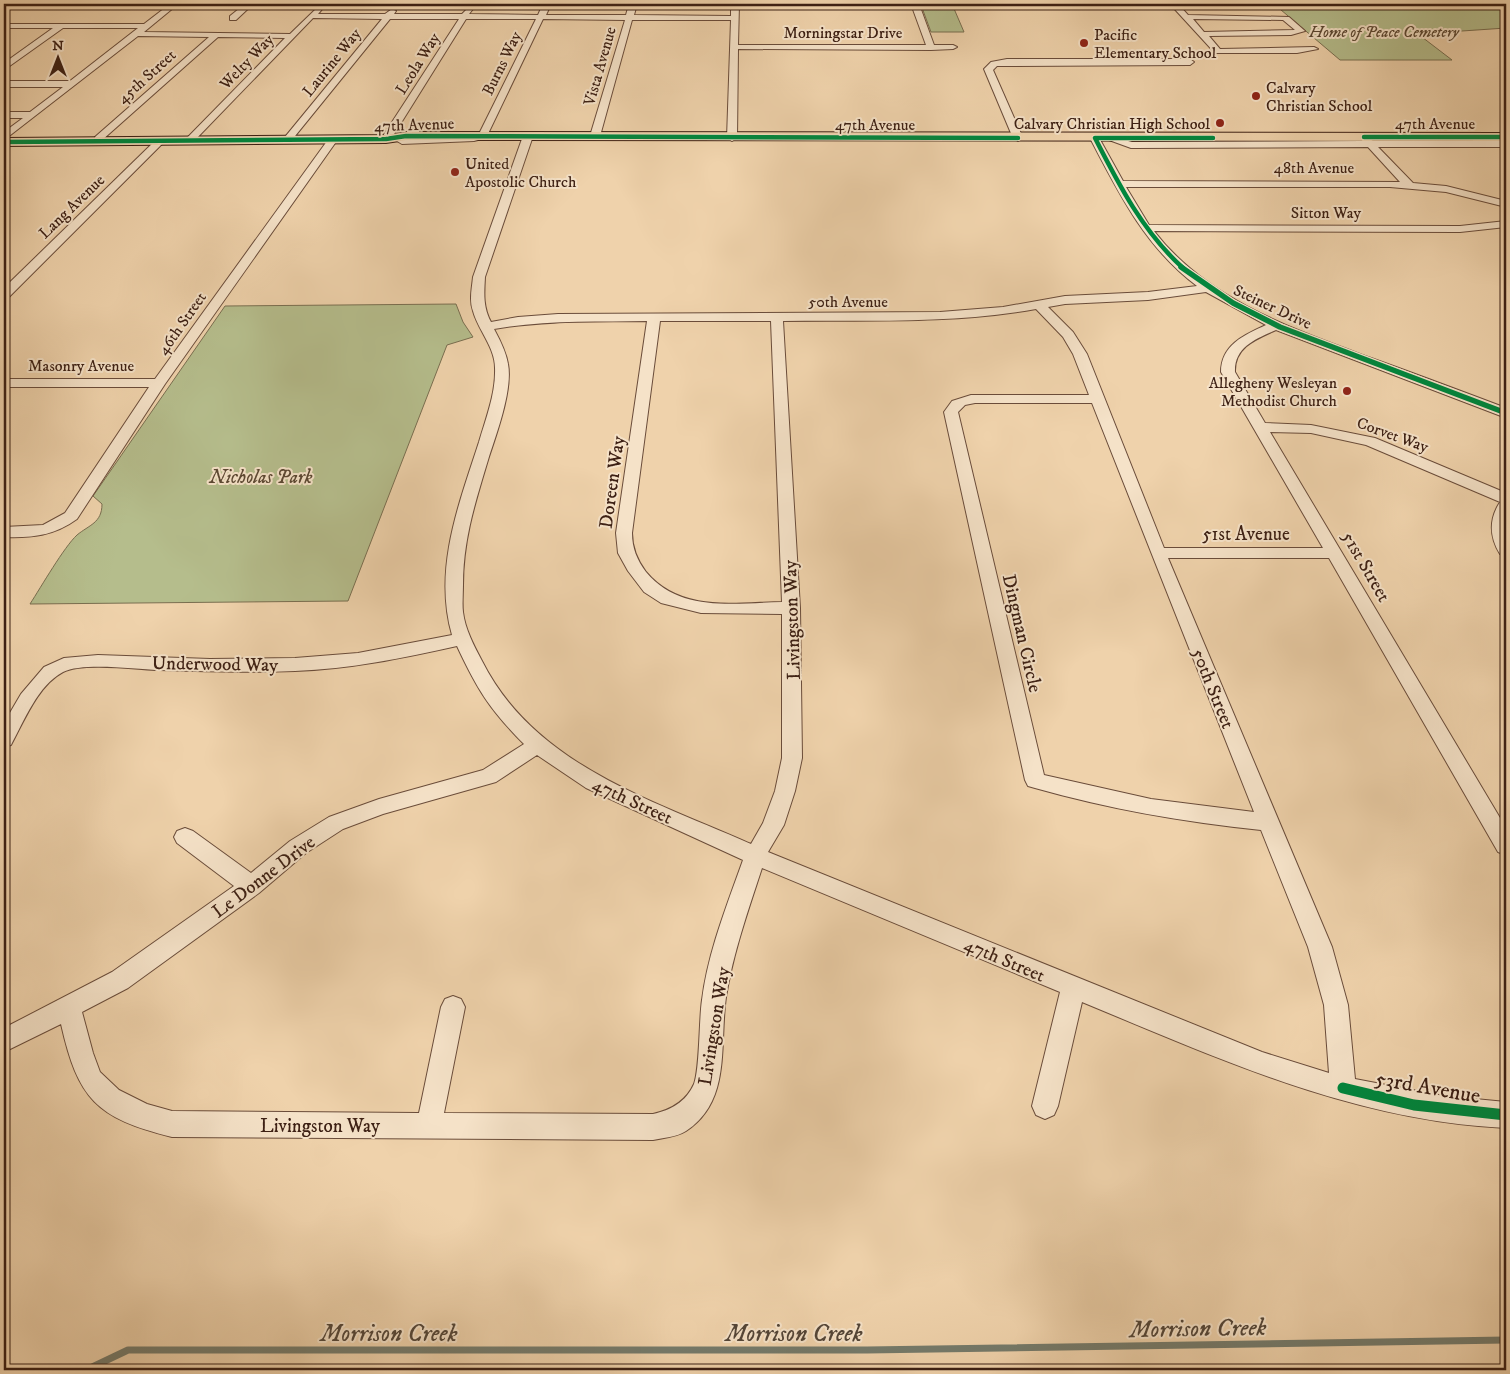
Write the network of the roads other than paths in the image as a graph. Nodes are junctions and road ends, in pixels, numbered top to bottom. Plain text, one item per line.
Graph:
1 (13, 4) edge
2 (106, 4) edge
3 (174, 4) edge
4 (249, 4) edge
5 (323, 4) edge
6 (398, 4) edge
7 (472, 4) edge
8 (547, 4) edge
9 (633, 4) edge
10 (735, 4) edge
11 (915, 4) edge
12 (1174, 4) edge
13 (1280, 9) dead end
14 (4, 10) edge
15 (311, 16) junction
16 (387, 17) junction
17 (464, 17) junction
18 (541, 17) junction
19 (629, 17) junction
20 (1187, 17) junction
21 (233, 18) dead end
22 (734, 18) junction
23 (1283, 18) junction
24 (4, 26) edge
25 (61, 26) junction
26 (146, 26) junction
27 (134, 34) junction
28 (1202, 34) junction
29 (215, 36) junction
30 (291, 36) junction
31 (733, 47) junction
32 (931, 48) junction
33 (953, 48) dead end
34 (1314, 49) dead end
35 (1190, 62) dead end
36 (4, 67) edge
37 (4, 84) edge
38 (72, 84) junction
39 (4, 115) edge
40 (32, 115) junction
41 (4, 136) edge
42 (483, 136) junction
43 (595, 136) junction
44 (1506, 137) edge
45 (732, 138) junction
46 (1018, 138) junction
47 (1095, 138) junction
48 (98, 139) junction
49 (191, 139) junction
50 (288, 139) junction
51 (333, 139) junction
52 (386, 139) junction
53 (527, 139) junction
54 (162, 140) junction
55 (402, 141) junction
56 (1368, 141) junction
57 (4, 142) edge
58 (1506, 144) edge
59 (1119, 184) junction
60 (1409, 184) junction
61 (1506, 204) edge
62 (1506, 224) edge
63 (1146, 228) junction
64 (1208, 288) junction
65 (4, 295) edge
66 (1039, 304) junction
67 (654, 318) junction
68 (777, 318) junction
69 (1276, 325) junction
70 (487, 327) junction
71 (4, 383) edge
72 (158, 383) junction
73 (1098, 399) junction
74 (1506, 413) edge
75 (1262, 427) junction
76 (1506, 499) edge
77 (1506, 504) edge
78 (58, 526) joint
79 (4, 532) edge
80 (1506, 550) edge
81 (1158, 553) junction
82 (1334, 553) junction
83 (791, 608) junction
84 (462, 639) junction
85 (4, 740) edge
86 (537, 745) junction
87 (1269, 822) junction
88 (185, 837) dead end
89 (1506, 846) edge
90 (755, 856) junction
91 (251, 886) junction
92 (1073, 988) junction
93 (453, 1008) dead end
94 (69, 1009) junction
95 (4, 1041) edge
96 (1343, 1088) junction
97 (1045, 1106) dead end
98 (1506, 1115) edge
99 (429, 1125) junction

1 - 2 street
1 - 14 street
3 - 26 street
4 - 21 street
5 - 15 street, Welty Way
6 - 16 street, Laurine Way
7 - 17 street, Leola Way
8 - 18 street, Burns Way
9 - 19 street, Vista Avenue
10 - 22 street
11 - 32 street
12 - 20 street
13 - 23 street
15 - 16 street
15 - 30 street, Welty Way
16 - 17 street
16 - 50 street, Laurine Way
17 - 18 street
17 - 52 street, Leola Way
18 - 19 street
18 - 42 street, Burns Way
19 - 22 street
19 - 43 street, Vista Avenue
20 - 23 street
20 - 28 street
22 - 31 street
23 - 28 street
24 - 25 street
25 - 26 street
25 - 36 street
26 - 27 street
27 - 29 street
27 - 38 street
28 - 34 street
29 - 30 street
29 - 48 street, 45th Street
30 - 49 street, Welty Way
31 - 32 street, Morningstar Drive
31 - 45 street
32 - 33 street, Morningstar Drive
35 - 46 street
37 - 38 street
38 - 40 street
39 - 40 street
40 - 41 street
41 - 48 main road, 47th Avenue
42 - 52 main road, 47th Avenue
42 - 53 main road, 47th Avenue
42 - 55 street
43 - 45 main road, 47th Avenue
43 - 53 main road, 47th Avenue
44 - 56 main road, 47th Avenue
45 - 46 main road, 47th Avenue
45 - 53 main road, 47th Avenue
46 - 47 main road, 47th Avenue
47 - 56 main road, 47th Avenue
47 - 59 street, Steiner Drive
48 - 54 main road, 47th Avenue
48 - 57 main road, 47th Avenue
49 - 50 main road, 47th Avenue
49 - 54 main road, 47th Avenue
50 - 51 main road, 47th Avenue
51 - 52 main road, 47th Avenue
51 - 72 street, 46th Street
52 - 55 main road, 47th Avenue
53 - 55 main road, 47th Avenue
53 - 70 street, 47th Street
54 - 65 street, Lang Avenue
56 - 58 street, 47th Avenue
56 - 60 street
59 - 60 street, 48th Avenue
59 - 63 street, Steiner Drive
60 - 61 street, 48th Avenue
62 - 63 street, Sitton Way
63 - 64 street, Steiner Drive
64 - 66 street, 50th Avenue
64 - 69 street, Steiner Drive
66 - 68 street, 50th Avenue
66 - 73 street, 50th Street
67 - 68 street, 50th Avenue
67 - 70 street, 50th Avenue
67 - 83 street, Doreen Way
68 - 83 street, Livingston Way
69 - 74 street, Steiner Drive
69 - 75 street, 51st Street
70 - 84 street, 47th Street
71 - 72 street, Masonry Avenue
72 - 78 street, 46th Street
73 - 81 street, 50th Street
73 - 87 street, Dingman Circle
75 - 76 street, Corvet Way
75 - 82 street, 51st Street
77 - 80 street
78 - 79 street
81 - 82 street, 51st Avenue
81 - 87 street, 50th Street
82 - 89 street, 51st Street
83 - 90 street, Livingston Way
84 - 85 street, Underwood Way
84 - 86 street, 47th Street
86 - 90 street, 47th Street
86 - 91 street, Le Donne Drive
87 - 96 street, 50th Street
88 - 91 street
90 - 92 street, 47th Street
90 - 99 street, Livingston Way
91 - 94 street, Le Donne Drive
92 - 96 street, 47th Street
92 - 97 street
93 - 99 street
94 - 95 street, Le Donne Drive
94 - 99 street, Livingston Way
96 - 98 street, 53rd Avenue

